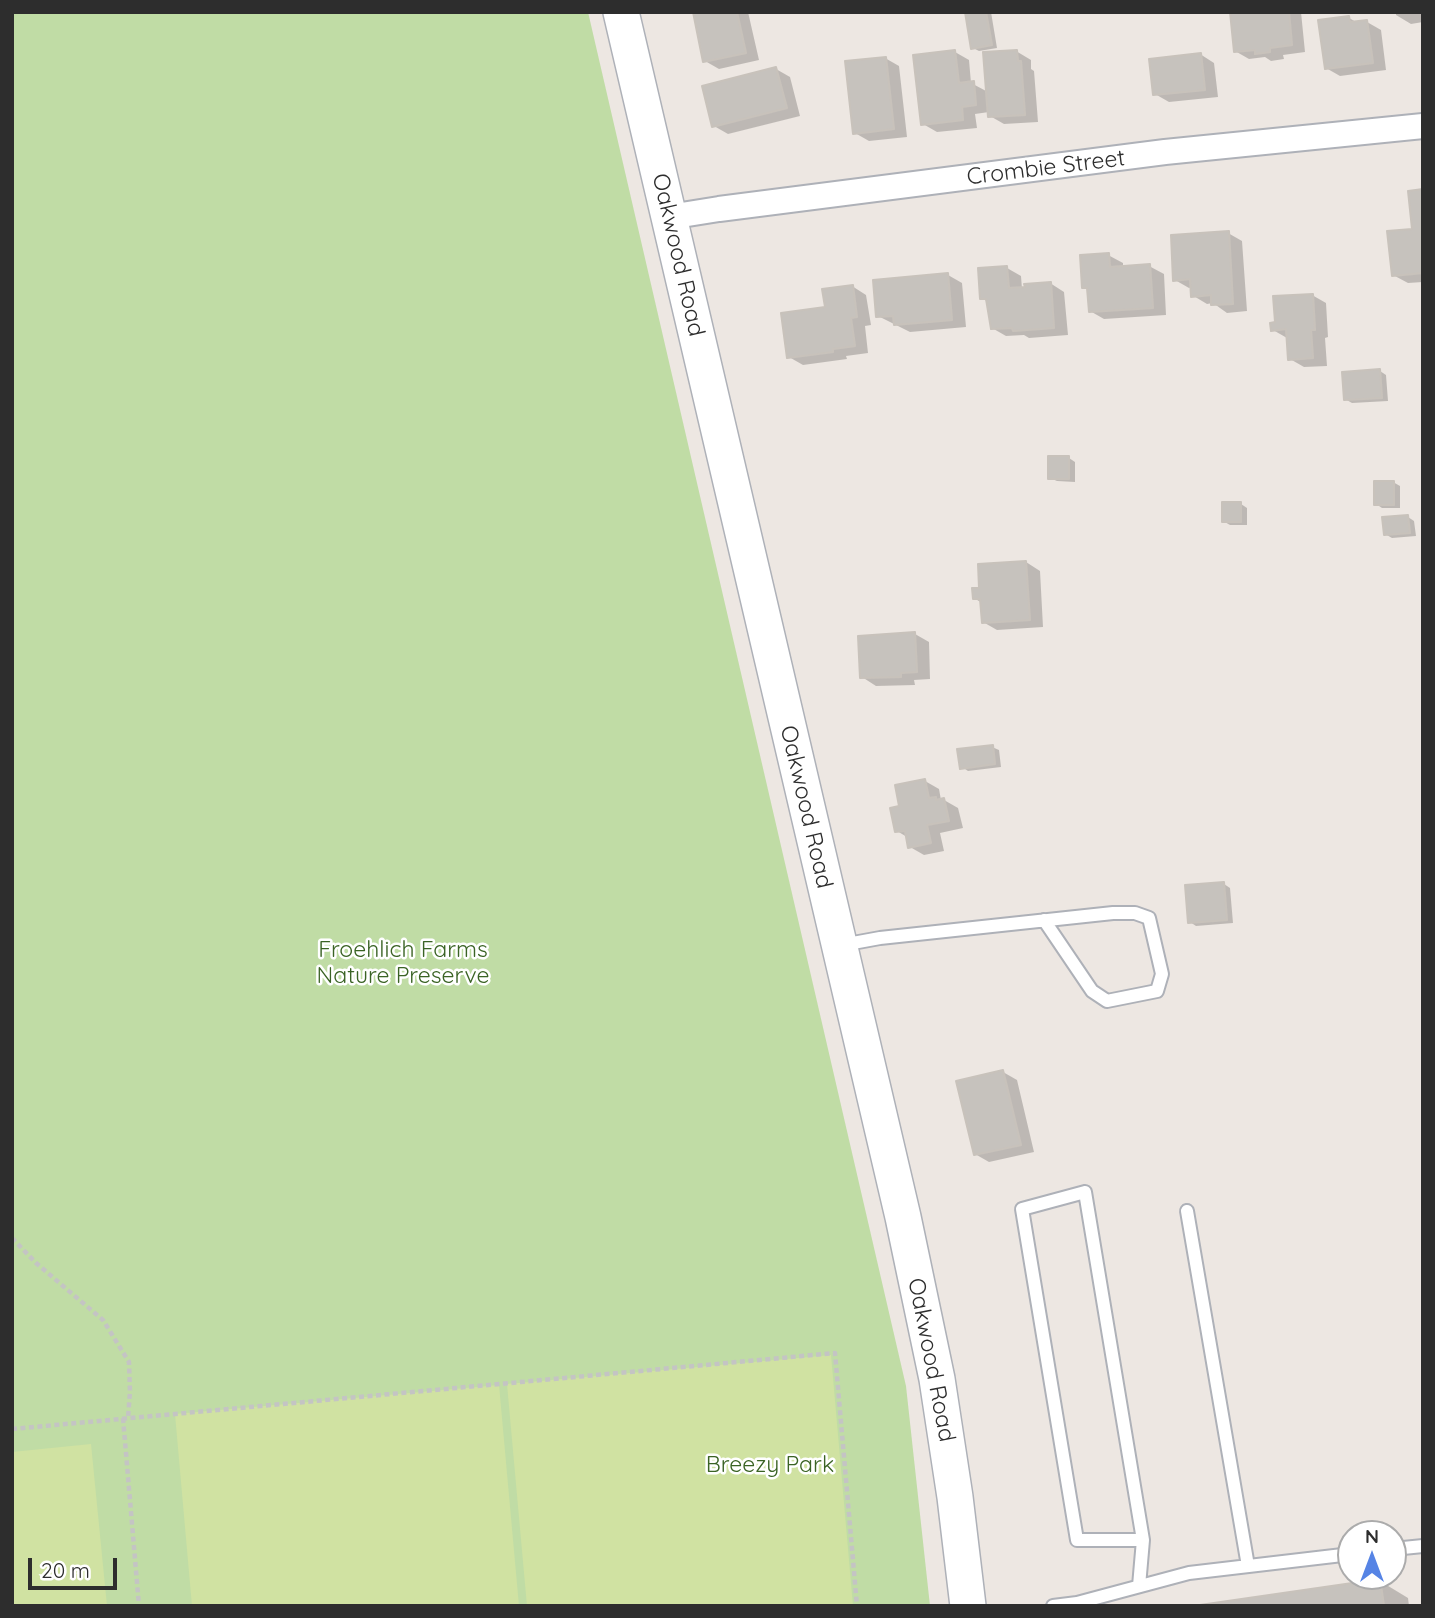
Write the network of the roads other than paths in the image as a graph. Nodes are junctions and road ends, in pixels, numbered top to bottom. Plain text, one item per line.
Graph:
1 (621, 12) edge
2 (1423, 126) edge
3 (669, 217) junction
4 (1044, 920) junction
5 (838, 945) junction
6 (1187, 1211) dead end
7 (1143, 1540) junction
8 (1337, 1556) edge
9 (1248, 1566) junction
10 (1139, 1586) junction
11 (1077, 1604) edge
12 (968, 1606) edge
13 (1053, 1606) edge

1 - 3 main road, Oakwood Road
2 - 3 street, Crombie Street
3 - 5 main road, Oakwood Road
4 - 4 lane
4 - 5 lane
5 - 12 main road, Oakwood Road
6 - 9 lane
7 - 7 lane
7 - 10 lane
8 - 9 lane
9 - 10 lane
10 - 11 lane
11 - 13 lane

